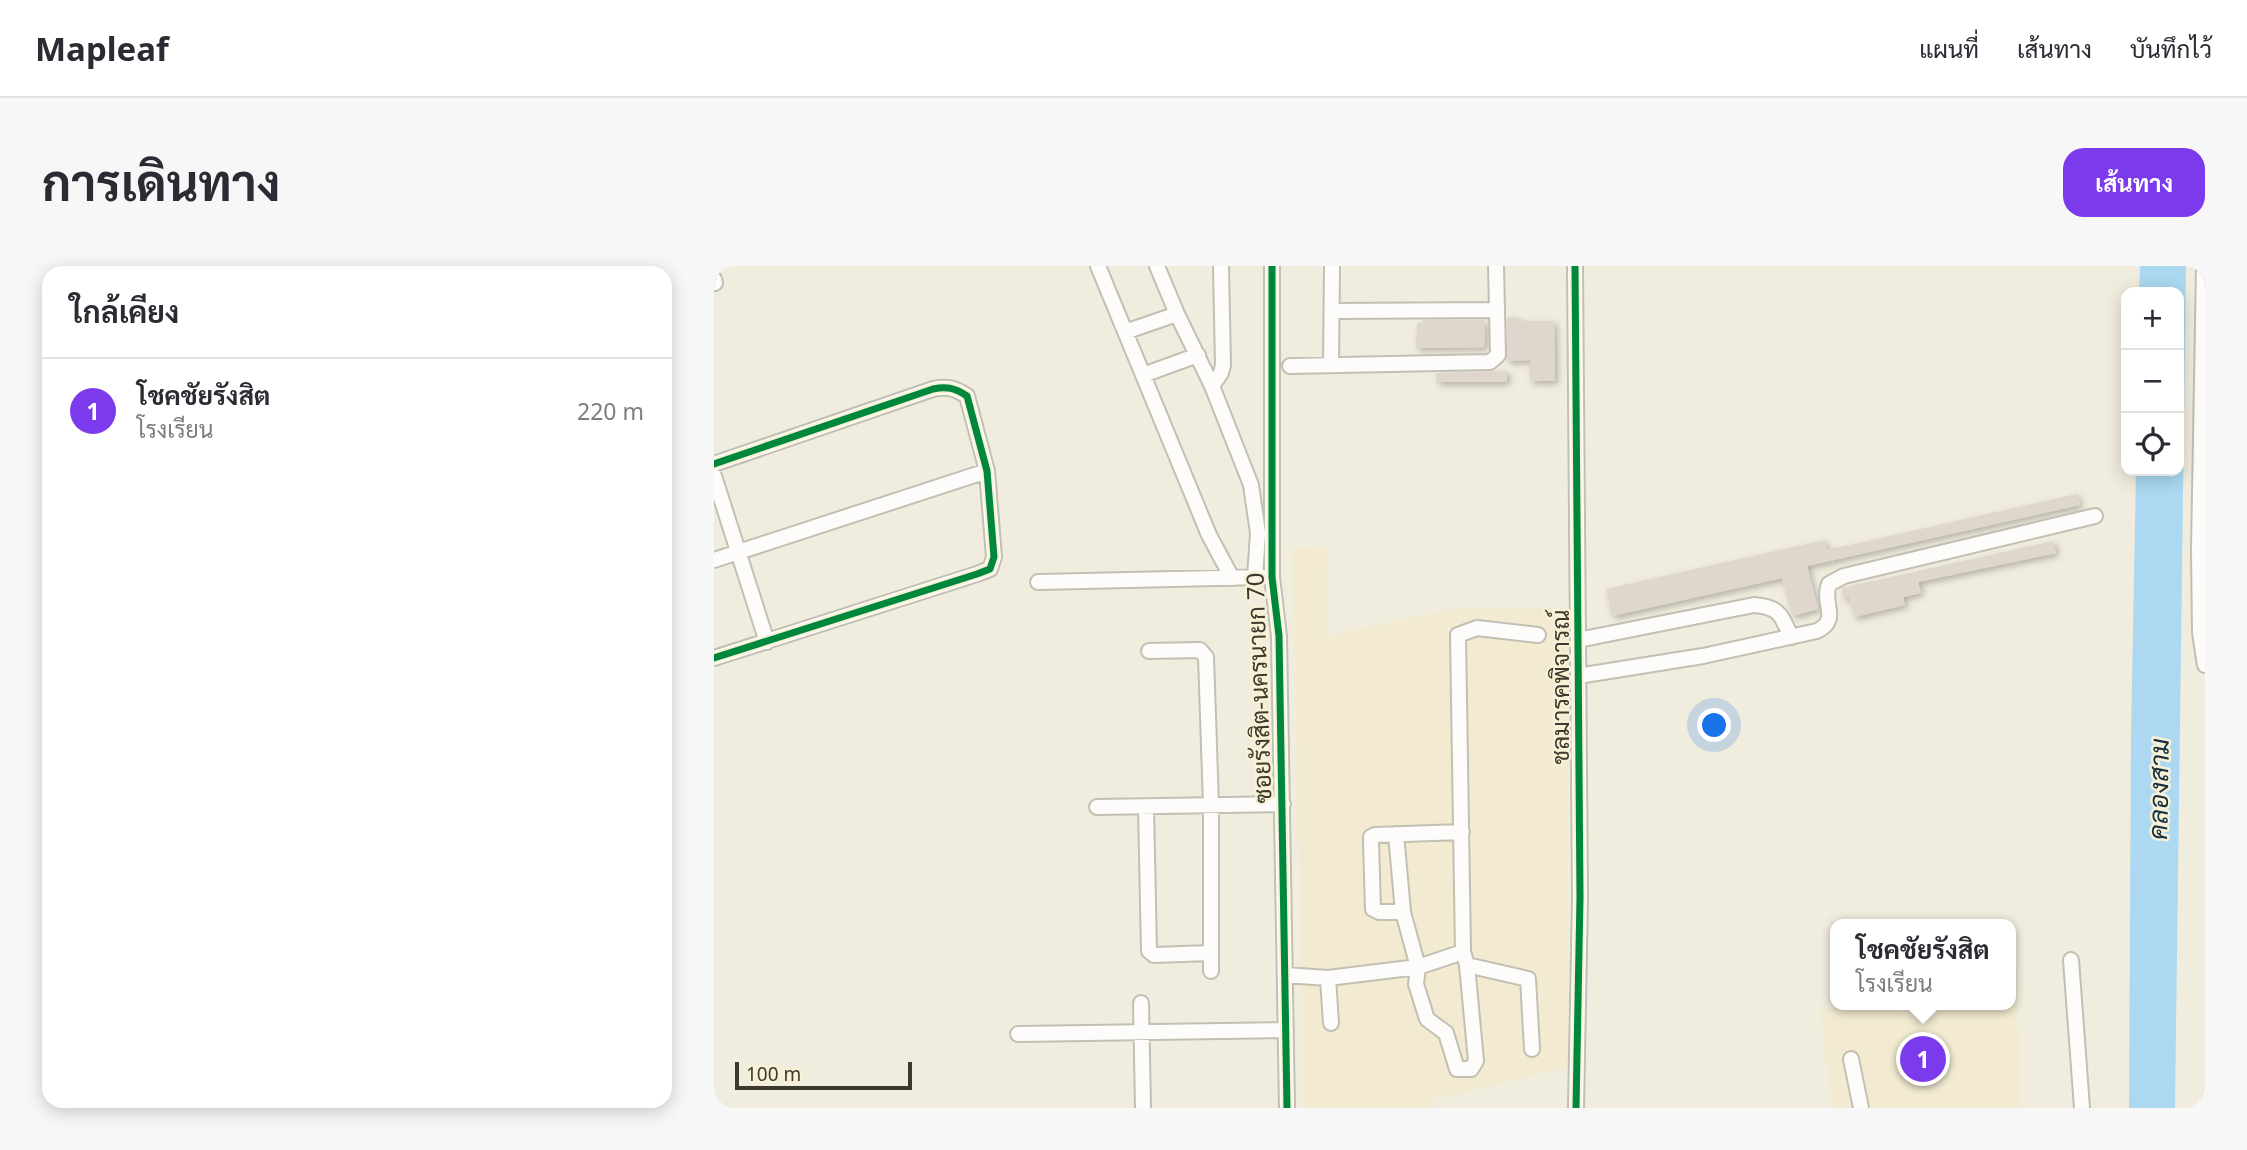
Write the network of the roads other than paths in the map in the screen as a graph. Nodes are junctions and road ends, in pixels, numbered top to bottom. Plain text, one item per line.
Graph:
1 (1098, 266) edge
2 (1157, 266) edge
3 (1221, 266) edge
4 (1272, 266) edge
5 (1332, 266) edge
6 (1496, 266) edge
7 (1575, 266) edge
8 (2204, 266) edge
9 (1497, 310) junction
10 (1332, 311) junction
11 (1177, 314) junction
12 (2204, 325) edge
13 (1125, 331) junction
14 (1198, 355) junction
15 (1331, 365) junction
16 (1290, 366) dead end
17 (1143, 375) junction
18 (1212, 386) junction
19 (2203, 401) edge
20 (714, 464) edge
21 (987, 471) junction
22 (714, 476) edge
23 (2202, 476) edge
24 (2095, 516) dead end
25 (2202, 550) edge
26 (738, 552) junction
27 (714, 561) edge
28 (1255, 577) junction
29 (1272, 577) junction
30 (1232, 578) junction
31 (1038, 582) dead end
32 (2203, 633) edge
33 (1538, 635) dead end
34 (1791, 637) junction
35 (1578, 640) junction
36 (767, 642) junction
37 (1149, 651) dead end
38 (714, 658) edge
39 (2205, 665) edge
40 (1578, 676) junction
41 (1283, 804) junction
42 (1211, 805) junction
43 (1097, 807) dead end
44 (1146, 807) junction
45 (1461, 832) junction
46 (1396, 834) junction
47 (1403, 912) junction
48 (1210, 953) junction
49 (1465, 959) junction
50 (2071, 960) dead end
51 (1418, 967) junction
52 (1210, 971) dead end
53 (1285, 975) junction
54 (1328, 978) junction
55 (1141, 1003) dead end
56 (1331, 1023) dead end
57 (1286, 1030) junction
58 (1141, 1032) junction
59 (1018, 1034) dead end
60 (1532, 1049) dead end
61 (1851, 1059) dead end
62 (1143, 1108) edge
63 (1287, 1108) edge
64 (1576, 1108) edge
65 (1861, 1108) edge
66 (2082, 1108) edge

1 - 13 street
2 - 11 street
3 - 18 street
4 - 29 street, ซอยรังสิต-นครนายก 70
5 - 10 street
6 - 9 street
7 - 35 street, ชลมารคพิจารณ์
8 - 12 street
9 - 10 street
9 - 15 street
10 - 15 street
11 - 13 street
11 - 14 street
12 - 19 street
13 - 17 street
14 - 17 street
14 - 18 street
15 - 16 street
17 - 30 street
18 - 28 street
19 - 23 street
20 - 21 street
21 - 26 street
21 - 36 street
22 - 26 street
23 - 25 street
24 - 34 street
25 - 32 street
26 - 27 street
26 - 36 street
28 - 29 street
28 - 30 street
29 - 41 street, ซอยรังสิต-นครนายก 70
30 - 31 street
32 - 39 street
33 - 45 street
34 - 35 street
34 - 40 street
35 - 40 street, ชลมารคพิจารณ์
36 - 38 street
37 - 42 street
40 - 64 street, ชลมารคพิจารณ์
41 - 42 street
41 - 53 street, ซอยรังสิต-นครนายก 70
42 - 44 street
42 - 48 street
43 - 44 street
44 - 48 street
45 - 46 street
45 - 49 street
46 - 47 street
46 - 47 street
47 - 51 street
48 - 52 street
49 - 51 street
49 - 51 street
49 - 60 street
50 - 66 street
51 - 54 street
53 - 54 street
53 - 57 street, ซอยรังสิต-นครนายก 70
54 - 56 street
55 - 58 street
57 - 58 street
57 - 63 street, ซอยรังสิต-นครนายก 70
58 - 59 street
58 - 62 street
61 - 65 street

